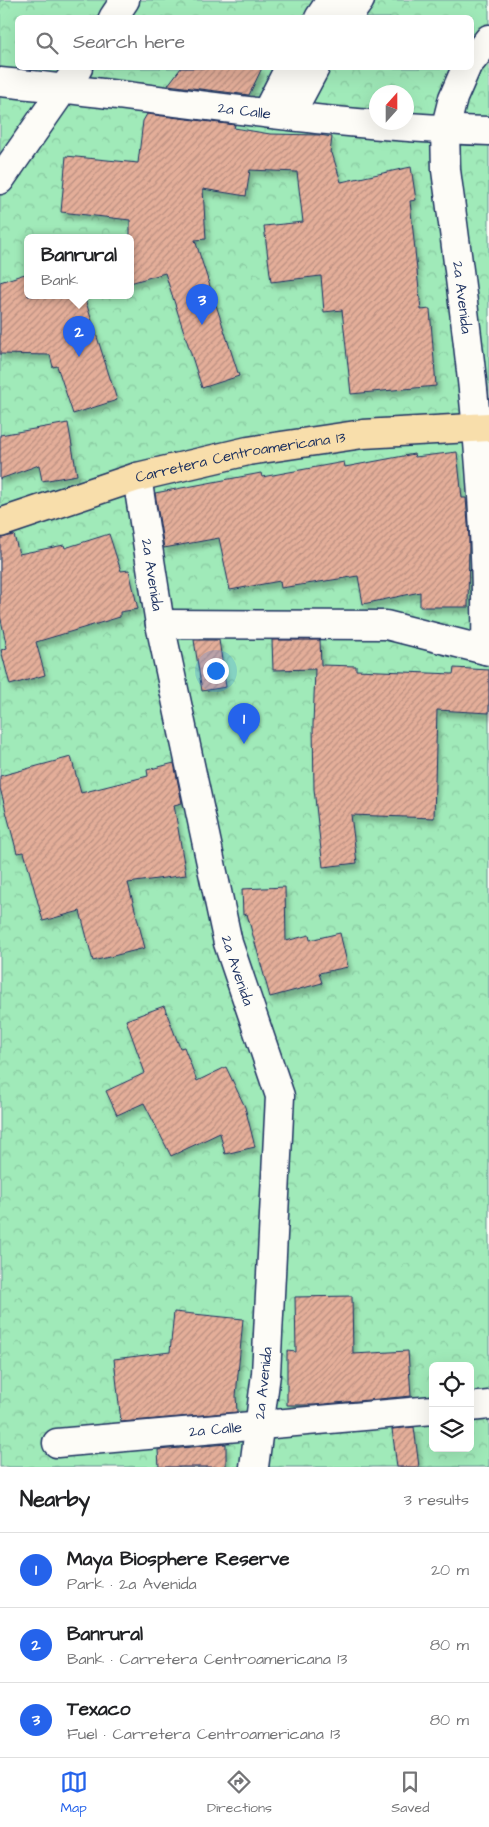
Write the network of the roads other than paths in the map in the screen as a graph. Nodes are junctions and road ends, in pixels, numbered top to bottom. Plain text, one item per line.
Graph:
1 (125, 0) edge
2 (331, 0) edge
3 (360, 0) edge
4 (114, 15) edge
5 (321, 15) edge
6 (349, 15) edge
7 (489, 39) edge
8 (474, 58) edge
9 (289, 70) edge
10 (313, 70) edge
11 (465, 70) edge
12 (71, 78) edge
13 (0, 82) edge
14 (278, 114) junction
15 (445, 130) junction
16 (489, 131) edge
17 (0, 180) edge
18 (485, 427) edge
19 (138, 477) junction
20 (0, 523) edge
21 (160, 624) junction
22 (488, 650) edge
23 (489, 1405) edge
24 (474, 1407) edge
25 (429, 1410) edge
26 (259, 1426) junction
27 (57, 1443) dead end
28 (254, 1467) edge

1 - 4 street
2 - 5 street
3 - 6 street
7 - 8 street
9 - 14 street
10 - 14 street
11 - 15 street, 2a Avenida
12 - 13 street, 2a Calle
12 - 14 street, 2a Calle
12 - 17 street
14 - 15 street, 2a Calle
15 - 16 street, 2a Calle
15 - 18 street, 2a Avenida
18 - 19 highway, Carretera Centroamericana 13
18 - 22 street, 2a Avenida
19 - 20 highway, Carretera Centroamericana 13
19 - 21 street, 2a Avenida
21 - 22 street
21 - 26 street, 2a Avenida
23 - 24 street
25 - 26 street, 2a Calle
26 - 27 street, 2a Calle
26 - 28 street, 2a Avenida

